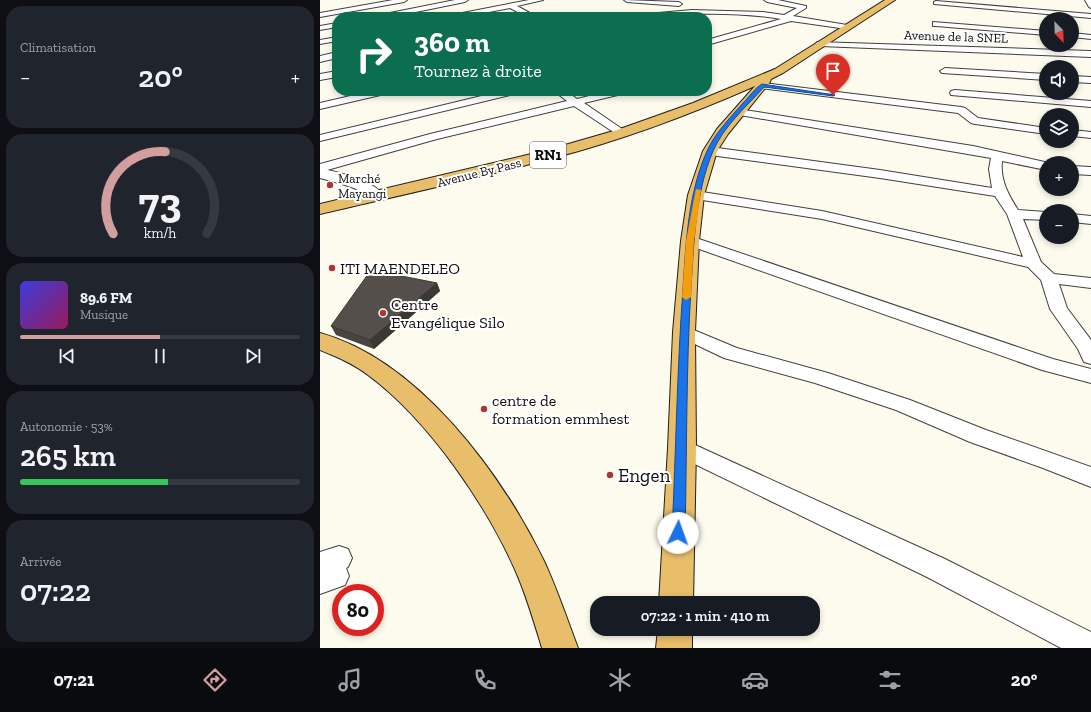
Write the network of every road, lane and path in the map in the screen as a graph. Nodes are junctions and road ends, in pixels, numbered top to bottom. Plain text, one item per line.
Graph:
1 (405, 0) edge
2 (465, 0) edge
3 (540, 0) edge
4 (627, 0) edge
5 (767, 0) edge
6 (890, 0) edge
7 (1088, 0) edge
8 (936, 3) dead end
9 (679, 4) dead end
10 (511, 6) junction
11 (1091, 6) edge
12 (337, 12) edge
13 (405, 12) edge
14 (479, 12) edge
15 (523, 12) edge
16 (332, 13) edge
17 (712, 13) edge
18 (717, 13) junction
19 (712, 14) edge
20 (320, 15) edge
21 (1091, 16) edge
22 (789, 18) junction
23 (936, 24) dead end
24 (332, 26) edge
25 (847, 27) junction
26 (320, 28) edge
27 (1039, 32) edge
28 (1079, 36) edge
29 (1091, 37) edge
30 (332, 40) edge
31 (712, 41) edge
32 (320, 42) edge
33 (820, 44) junction
34 (1091, 54) edge
35 (332, 56) edge
36 (320, 59) edge
37 (1039, 76) edge
38 (1079, 79) edge
39 (1091, 80) edge
40 (766, 81) junction
41 (953, 86) junction
42 (363, 96) edge
43 (493, 96) edge
44 (567, 96) edge
45 (602, 96) edge
46 (577, 102) junction
47 (1091, 104) edge
48 (320, 106) edge
49 (698, 106) junction
50 (961, 110) junction
51 (735, 115) junction
52 (973, 130) junction
53 (1039, 130) edge
54 (622, 133) junction
55 (1079, 134) edge
56 (1091, 135) edge
57 (320, 138) edge
58 (973, 150) junction
59 (710, 151) junction
60 (997, 156) junction
61 (1039, 165) edge
62 (320, 168) edge
63 (1079, 170) edge
64 (1091, 171) edge
65 (320, 173) edge
66 (1000, 192) junction
67 (696, 195) junction
68 (376, 196) junction
69 (320, 209) edge
70 (1014, 214) junction
71 (1039, 216) edge
72 (1079, 219) edge
73 (1091, 220) edge
74 (690, 241) junction
75 (1034, 264) junction
76 (1049, 278) junction
77 (1091, 284) edge
78 (684, 332) junction
79 (320, 341) edge
80 (1091, 357) edge
81 (1091, 376) edge
82 (682, 448) junction
83 (1091, 477) edge
84 (676, 596) edge
85 (675, 636) edge
86 (560, 648) edge
87 (674, 648) edge
88 (1091, 648) edge

1 - 12 street
2 - 13 street
3 - 10 street
4 - 9 street
5 - 22 street
6 - 25 highway, RN1
7 - 11 street
8 - 21 street
10 - 14 street
10 - 15 street
16 - 20 street
17 - 18 street
18 - 19 street
18 - 22 street
22 - 25 street
22 - 31 street
23 - 27 street
24 - 26 street
25 - 33 highway, RN1
28 - 29 street
30 - 32 street
33 - 34 street, Avenue de la SNEL
33 - 40 highway, RN1
35 - 36 street
37 - 41 street
38 - 39 street
40 - 49 highway, Avenue By Pass / RN1
40 - 50 street
40 - 51 highway
41 - 47 street
41 - 50 street
42 - 48 street
43 - 57 street
44 - 46 street
45 - 46 street
46 - 54 street
46 - 62 street
49 - 51 highway
49 - 54 highway, Avenue By Pass / RN1
50 - 52 street
51 - 58 street
51 - 59 highway
52 - 53 street
52 - 58 street
54 - 68 highway, Avenue By Pass / RN1
55 - 56 street
58 - 60 street
59 - 66 street
59 - 67 highway
60 - 61 street
60 - 66 street
63 - 64 street
65 - 68 street
66 - 70 street
67 - 74 highway
67 - 75 street
68 - 69 highway, Avenue By Pass / RN1
70 - 71 street
70 - 75 street
72 - 73 street
74 - 78 highway
74 - 81 street
75 - 76 street
76 - 77 street
76 - 80 street
78 - 82 highway
78 - 83 street
79 - 86 highway
82 - 84 highway
82 - 88 street
85 - 87 highway

